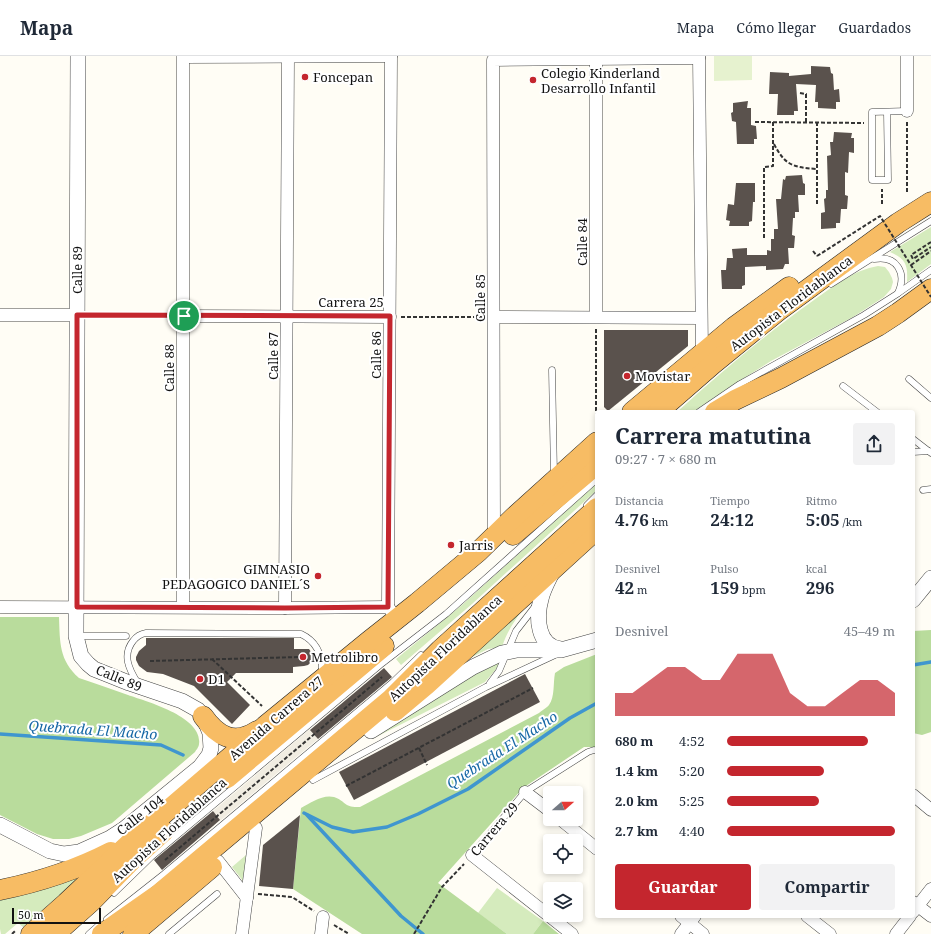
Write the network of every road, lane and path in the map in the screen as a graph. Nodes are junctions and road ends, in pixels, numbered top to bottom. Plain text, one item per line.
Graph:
1 (78, 56) edge
2 (391, 56) edge
3 (907, 56) edge
4 (288, 57) edge
5 (699, 57) edge
6 (596, 59) junction
7 (800, 93) dead end
8 (907, 111) junction
9 (887, 112) junction
10 (755, 122) dead end
11 (773, 122) junction
12 (806, 122) junction
13 (817, 122) junction
14 (872, 123) junction
15 (773, 143) junction
16 (817, 169) junction
17 (883, 180) junction
18 (907, 194) dead end
19 (931, 202) edge
20 (817, 204) dead end
21 (882, 204) dead end
22 (931, 221) edge
23 (898, 223) junction
24 (764, 238) dead end
25 (931, 242) edge
26 (931, 247) edge
27 (813, 250) dead end
28 (931, 251) edge
29 (871, 260) junction
30 (911, 265) junction
31 (931, 270) edge
32 (824, 289) dead end
33 (931, 289) edge
34 (897, 294) junction
35 (931, 297) edge
36 (0, 315) edge
37 (77, 315) junction
38 (184, 316) junction
39 (287, 316) junction
40 (390, 316) junction
41 (494, 317) junction
42 (596, 318) junction
43 (702, 318) junction
44 (702, 353) junction
45 (552, 370) dead end
46 (781, 378) junction
47 (909, 379) dead end
48 (843, 386) dead end
49 (931, 398) edge
50 (596, 410) edge
51 (634, 410) edge
52 (660, 410) edge
53 (702, 410) edge
54 (718, 410) edge
55 (740, 410) edge
56 (874, 410) edge
57 (595, 435) edge
58 (915, 441) edge
59 (915, 452) edge
60 (930, 452) edge
61 (595, 466) edge
62 (554, 480) junction
63 (595, 481) edge
64 (931, 489) edge
65 (923, 490) dead end
66 (595, 498) edge
67 (588, 510) edge
68 (595, 531) edge
69 (494, 536) junction
70 (558, 564) junction
71 (931, 578) edge
72 (542, 595) junction
73 (915, 598) edge
74 (0, 607) edge
75 (77, 607) junction
76 (183, 607) junction
77 (285, 608) junction
78 (393, 613) junction
79 (76, 636) junction
80 (126, 636) dead end
81 (595, 641) edge
82 (428, 649) dead end
83 (568, 649) junction
84 (507, 651) junction
85 (300, 658) dead end
86 (212, 659) junction
87 (150, 661) dead end
88 (382, 677) dead end
89 (321, 679) junction
90 (141, 687) junction
91 (486, 687) junction
92 (533, 688) dead end
93 (203, 716) junction
94 (264, 716) junction
95 (370, 732) junction
96 (419, 748) junction
97 (595, 750) edge
98 (427, 765) dead end
99 (313, 780) junction
100 (346, 786) dead end
101 (526, 792) junction
102 (915, 797) edge
103 (543, 805) edge
104 (931, 810) edge
105 (0, 825) edge
106 (569, 826) edge
107 (256, 828) junction
108 (132, 840) junction
109 (595, 847) edge
110 (472, 855) junction
111 (164, 861) dead end
112 (218, 861) junction
113 (931, 889) edge
114 (0, 890) edge
115 (217, 894) dead end
116 (111, 895) dead end
117 (247, 895) junction
118 (915, 906) edge
119 (931, 916) edge
120 (323, 917) junction
121 (689, 918) edge
122 (810, 918) edge
123 (908, 918) edge
124 (31, 934) edge
125 (54, 934) edge
126 (88, 934) edge
127 (102, 934) edge
128 (132, 934) edge
129 (169, 934) edge
130 (242, 934) edge
131 (321, 934) edge
132 (349, 934) edge
133 (414, 934) edge
134 (572, 934) edge
135 (681, 934) edge
136 (703, 934) edge
137 (830, 934) edge
138 (896, 934) edge

1 - 37 street, Calle 89
2 - 4 street
2 - 40 street, Calle 86
3 - 8 street
4 - 38 street, Calle 88
4 - 39 street, Calle 87
5 - 6 street
5 - 43 street
6 - 41 street, Calle 85
6 - 42 street, Calle 84
7 - 12 path
8 - 9 lane
8 - 18 path
9 - 14 lane
9 - 17 lane
10 - 11 path
11 - 12 path
11 - 15 path
12 - 13 path
13 - 14 path
13 - 16 path
14 - 17 lane
15 - 16 path
15 - 24 path
16 - 20 path
17 - 21 path
19 - 23 highway, Autopista Floridablanca
22 - 29 lane
23 - 44 highway
23 - 52 highway, Autopista Floridablanca
25 - 26 path
27 - 30 path, bridge
28 - 30 path
29 - 32 lane
29 - 34 lane
30 - 35 path, bridge
31 - 34 lane
33 - 46 highway
34 - 53 lane
36 - 37 street
37 - 38 path
37 - 75 street, Calle 89
38 - 39 street, Carrera 25
38 - 76 street, Calle 88
39 - 40 street, Carrera 25
39 - 77 street, Calle 87
40 - 41 path, Carrera 25
40 - 78 street, Calle 86
41 - 42 street
41 - 69 street, Calle 85
42 - 43 street
42 - 50 path
43 - 44 street
44 - 51 highway
45 - 62 lane
46 - 54 highway
46 - 55 highway
47 - 49 lane
48 - 56 lane
57 - 62 highway, Avenida Carrera 27
58 - 60 lane
59 - 60 lane
61 - 125 highway, Autopista Floridablanca
62 - 69 highway, Avenida Carrera 27
63 - 116 lane
64 - 65 lane
66 - 67 lane
67 - 127 highway, Autopista Floridablanca
68 - 70 highway
69 - 78 highway, Avenida Carrera 27
70 - 72 street
70 - 95 highway
71 - 73 street
72 - 83 street
72 - 84 lane
74 - 75 street
75 - 76 street
75 - 79 street, Calle 89
76 - 77 street
77 - 78 street
78 - 89 highway, Avenida Carrera 27
79 - 80 lane
79 - 90 street, Calle 89
81 - 83 street
82 - 126 lane
83 - 84 street
83 - 91 lane
84 - 91 lane
84 - 95 street
85 - 86 path
86 - 87 path
86 - 94 path
88 - 111 path
89 - 90 lane
89 - 94 highway, Avenida Carrera 27
90 - 93 street, Calle 89
91 - 99 lane
92 - 96 path
93 - 94 highway
93 - 105 street, Calle 104
94 - 108 highway, Avenida Carrera 27
95 - 99 highway
96 - 98 path
96 - 100 path
97 - 101 lane, Carrera 29
99 - 107 highway
101 - 103 street
101 - 110 lane, Carrera 29
102 - 104 street
106 - 109 street
107 - 112 highway
107 - 117 street
108 - 114 highway
108 - 124 highway, Avenida Carrera 27
110 - 133 path, Carrera 29
110 - 134 street
112 - 117 street
112 - 128 highway
113 - 118 street
115 - 129 lane
117 - 120 path
117 - 130 street
118 - 119 street
120 - 131 street
120 - 132 path
121 - 135 street
121 - 136 street
122 - 137 street
123 - 138 street

